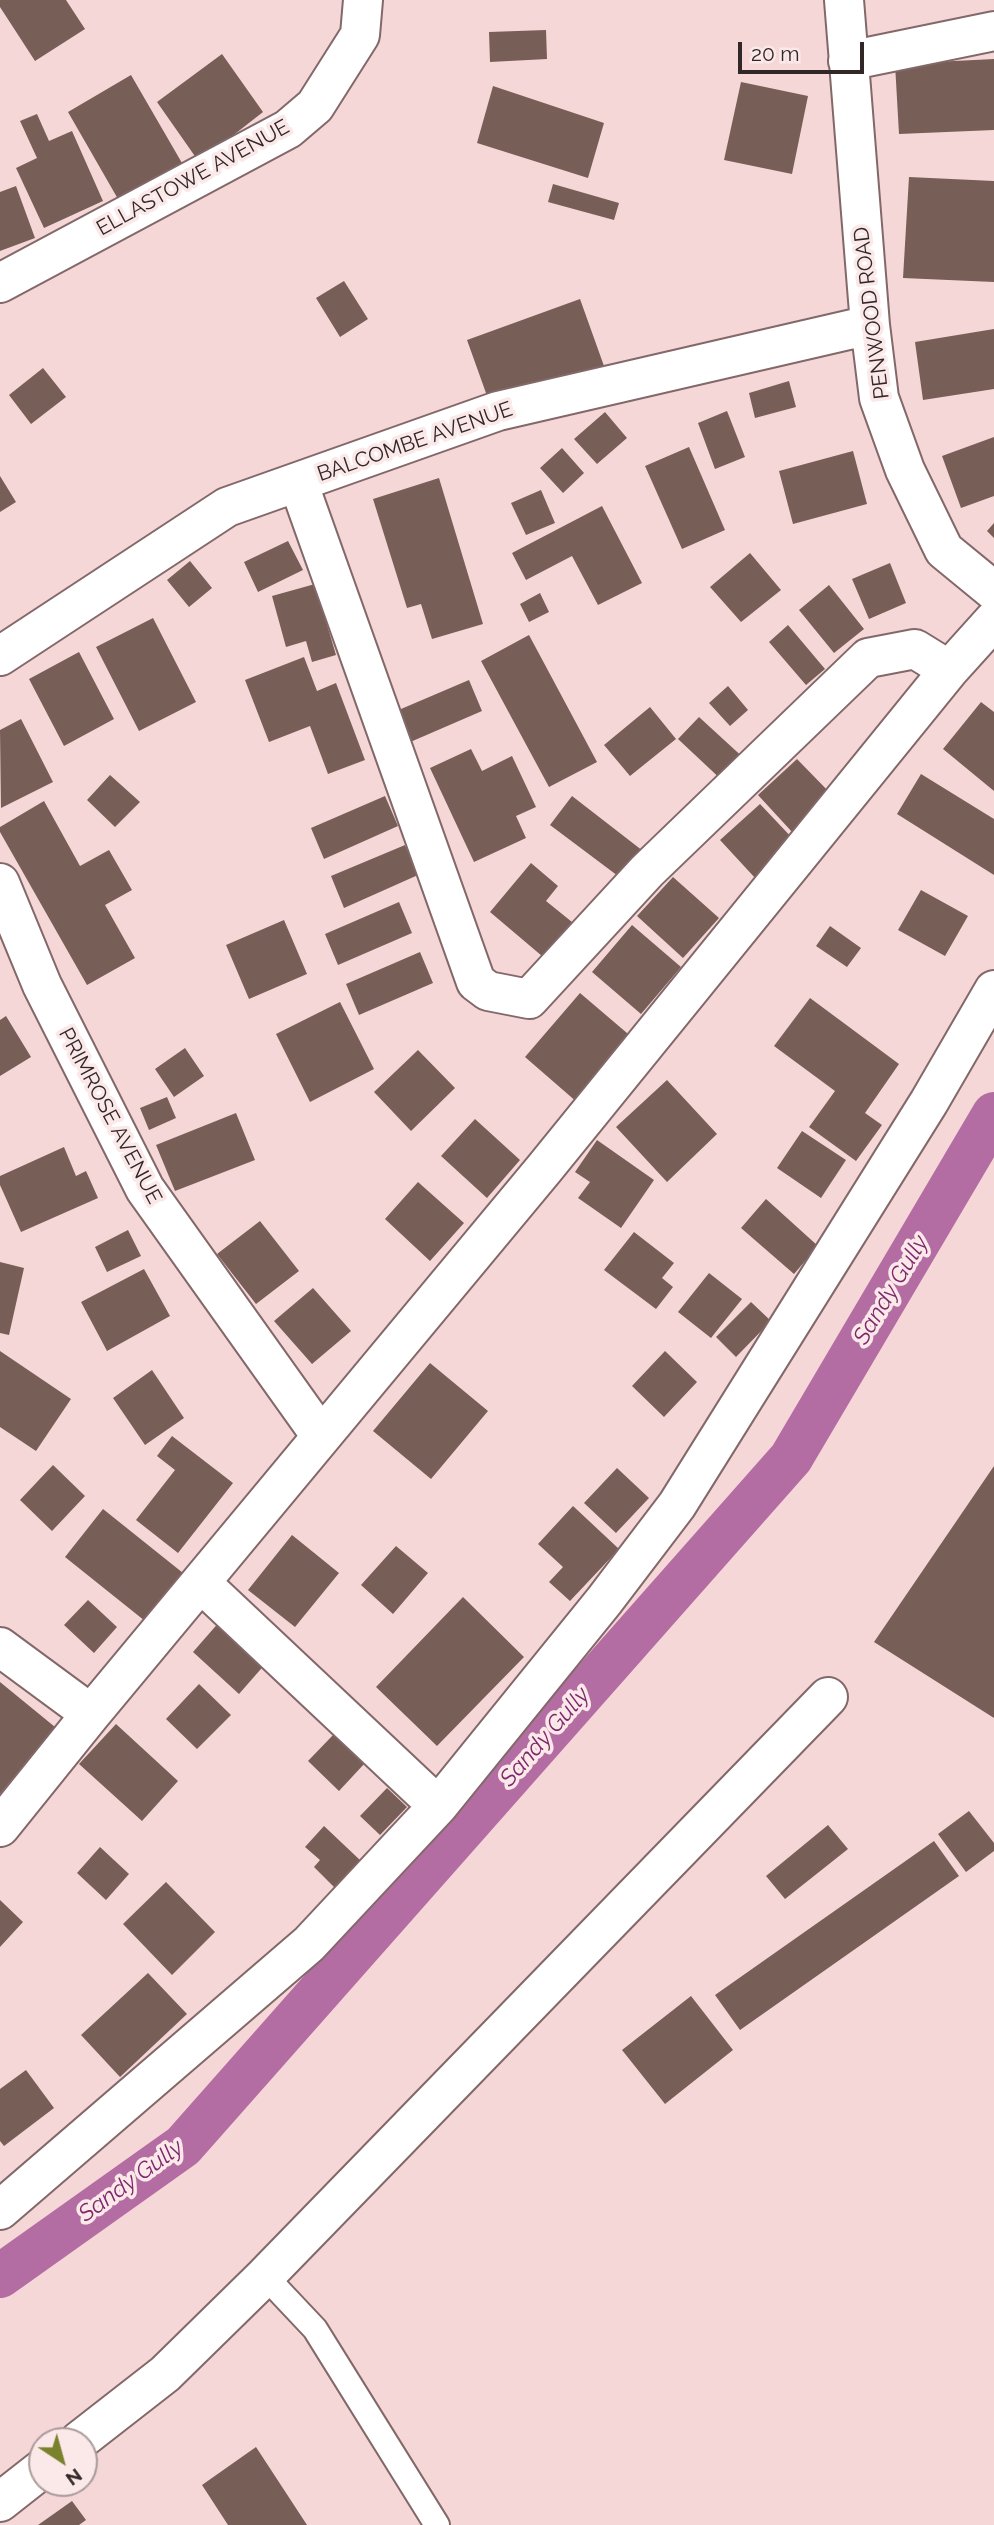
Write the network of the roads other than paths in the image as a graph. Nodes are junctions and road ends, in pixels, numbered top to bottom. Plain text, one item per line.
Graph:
1 (363, 0) edge
2 (844, 0) edge
3 (994, 31) edge
4 (848, 61) junction
5 (0, 283) edge
6 (870, 325) junction
7 (298, 482) junction
8 (994, 591) edge
9 (994, 620) edge
10 (0, 656) edge
11 (949, 670) junction
12 (0, 883) edge
13 (994, 990) edge
14 (321, 1436) junction
15 (201, 1583) junction
16 (0, 1647) edge
17 (828, 1697) dead end
18 (90, 1714) junction
19 (438, 1806) junction
20 (0, 1827) edge
21 (0, 2210) edge
22 (265, 2276) junction
23 (97, 2427) edge
24 (28, 2480) edge
25 (0, 2502) edge
26 (437, 2525) edge

1 - 5 street, ELLASTOWE AVENUE
2 - 4 street, PENWOOD ROAD
3 - 4 street
4 - 6 street, PENWOOD ROAD
6 - 7 street, BALCOMBE AVENUE
6 - 8 street, PENWOOD ROAD
7 - 10 street, BALCOMBE AVENUE
7 - 11 street
9 - 11 street
11 - 14 street
12 - 14 street, PRIMROSE AVENUE
13 - 19 street
14 - 15 street
15 - 18 street
15 - 19 street
16 - 18 street
17 - 22 street
18 - 20 street
19 - 21 street
22 - 23 street
22 - 26 lane
24 - 25 street

